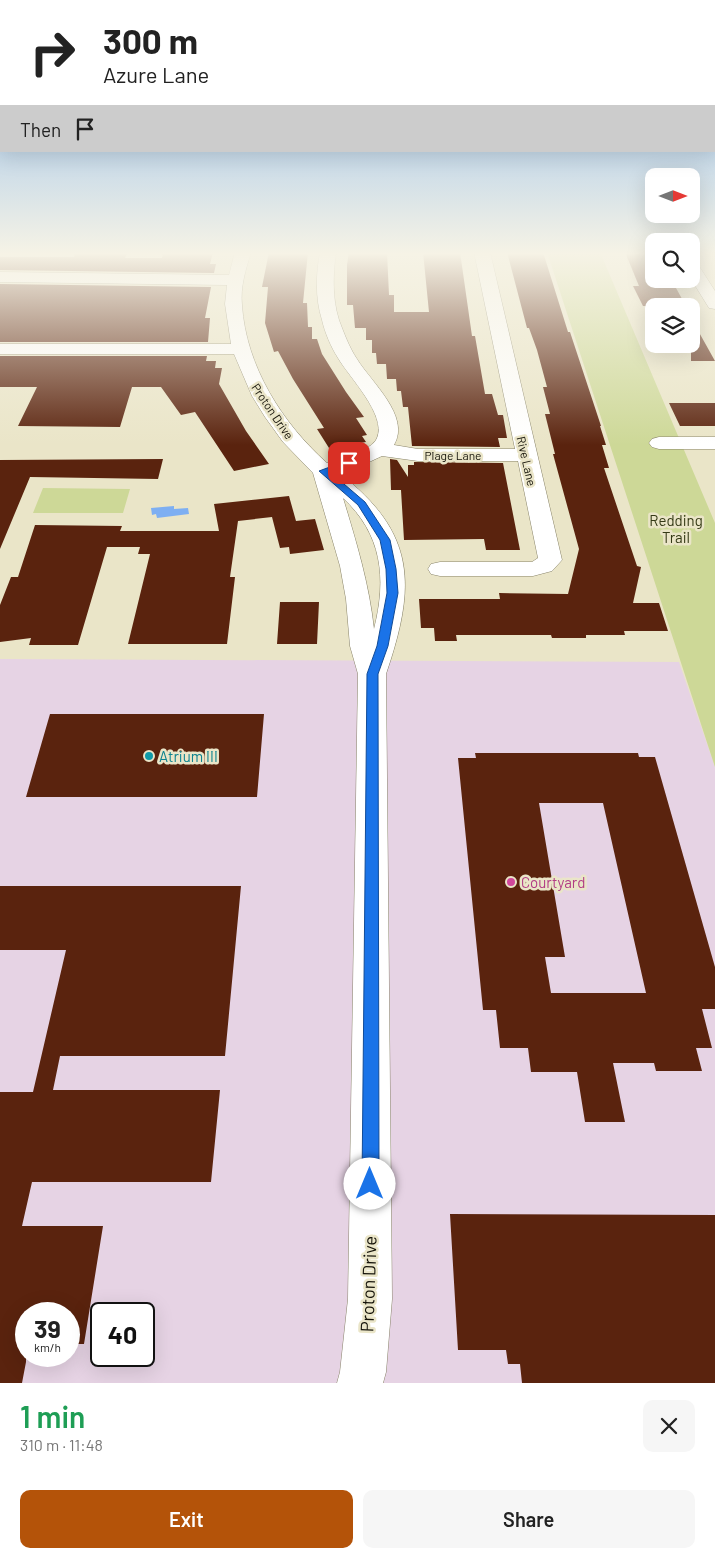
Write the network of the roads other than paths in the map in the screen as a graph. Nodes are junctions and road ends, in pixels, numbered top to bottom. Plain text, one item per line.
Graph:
1 (235, 317) edge
2 (330, 317) edge
3 (496, 317) edge
4 (0, 349) edge
5 (242, 349) junction
6 (659, 443) dead end
7 (715, 443) edge
8 (380, 449) junction
9 (526, 456) junction
10 (323, 471) junction
11 (440, 569) dead end
12 (372, 674) junction
13 (360, 1383) edge

1 - 5 street, Proton Drive
2 - 8 street
3 - 9 street, Rive Lane
4 - 5 street
5 - 10 street, Proton Drive
6 - 7 street
8 - 9 street, Plage Lane
8 - 10 street
9 - 11 street, Rive Lane
10 - 12 street, Proton Drive
10 - 12 street, Proton Drive
12 - 13 street, Proton Drive

